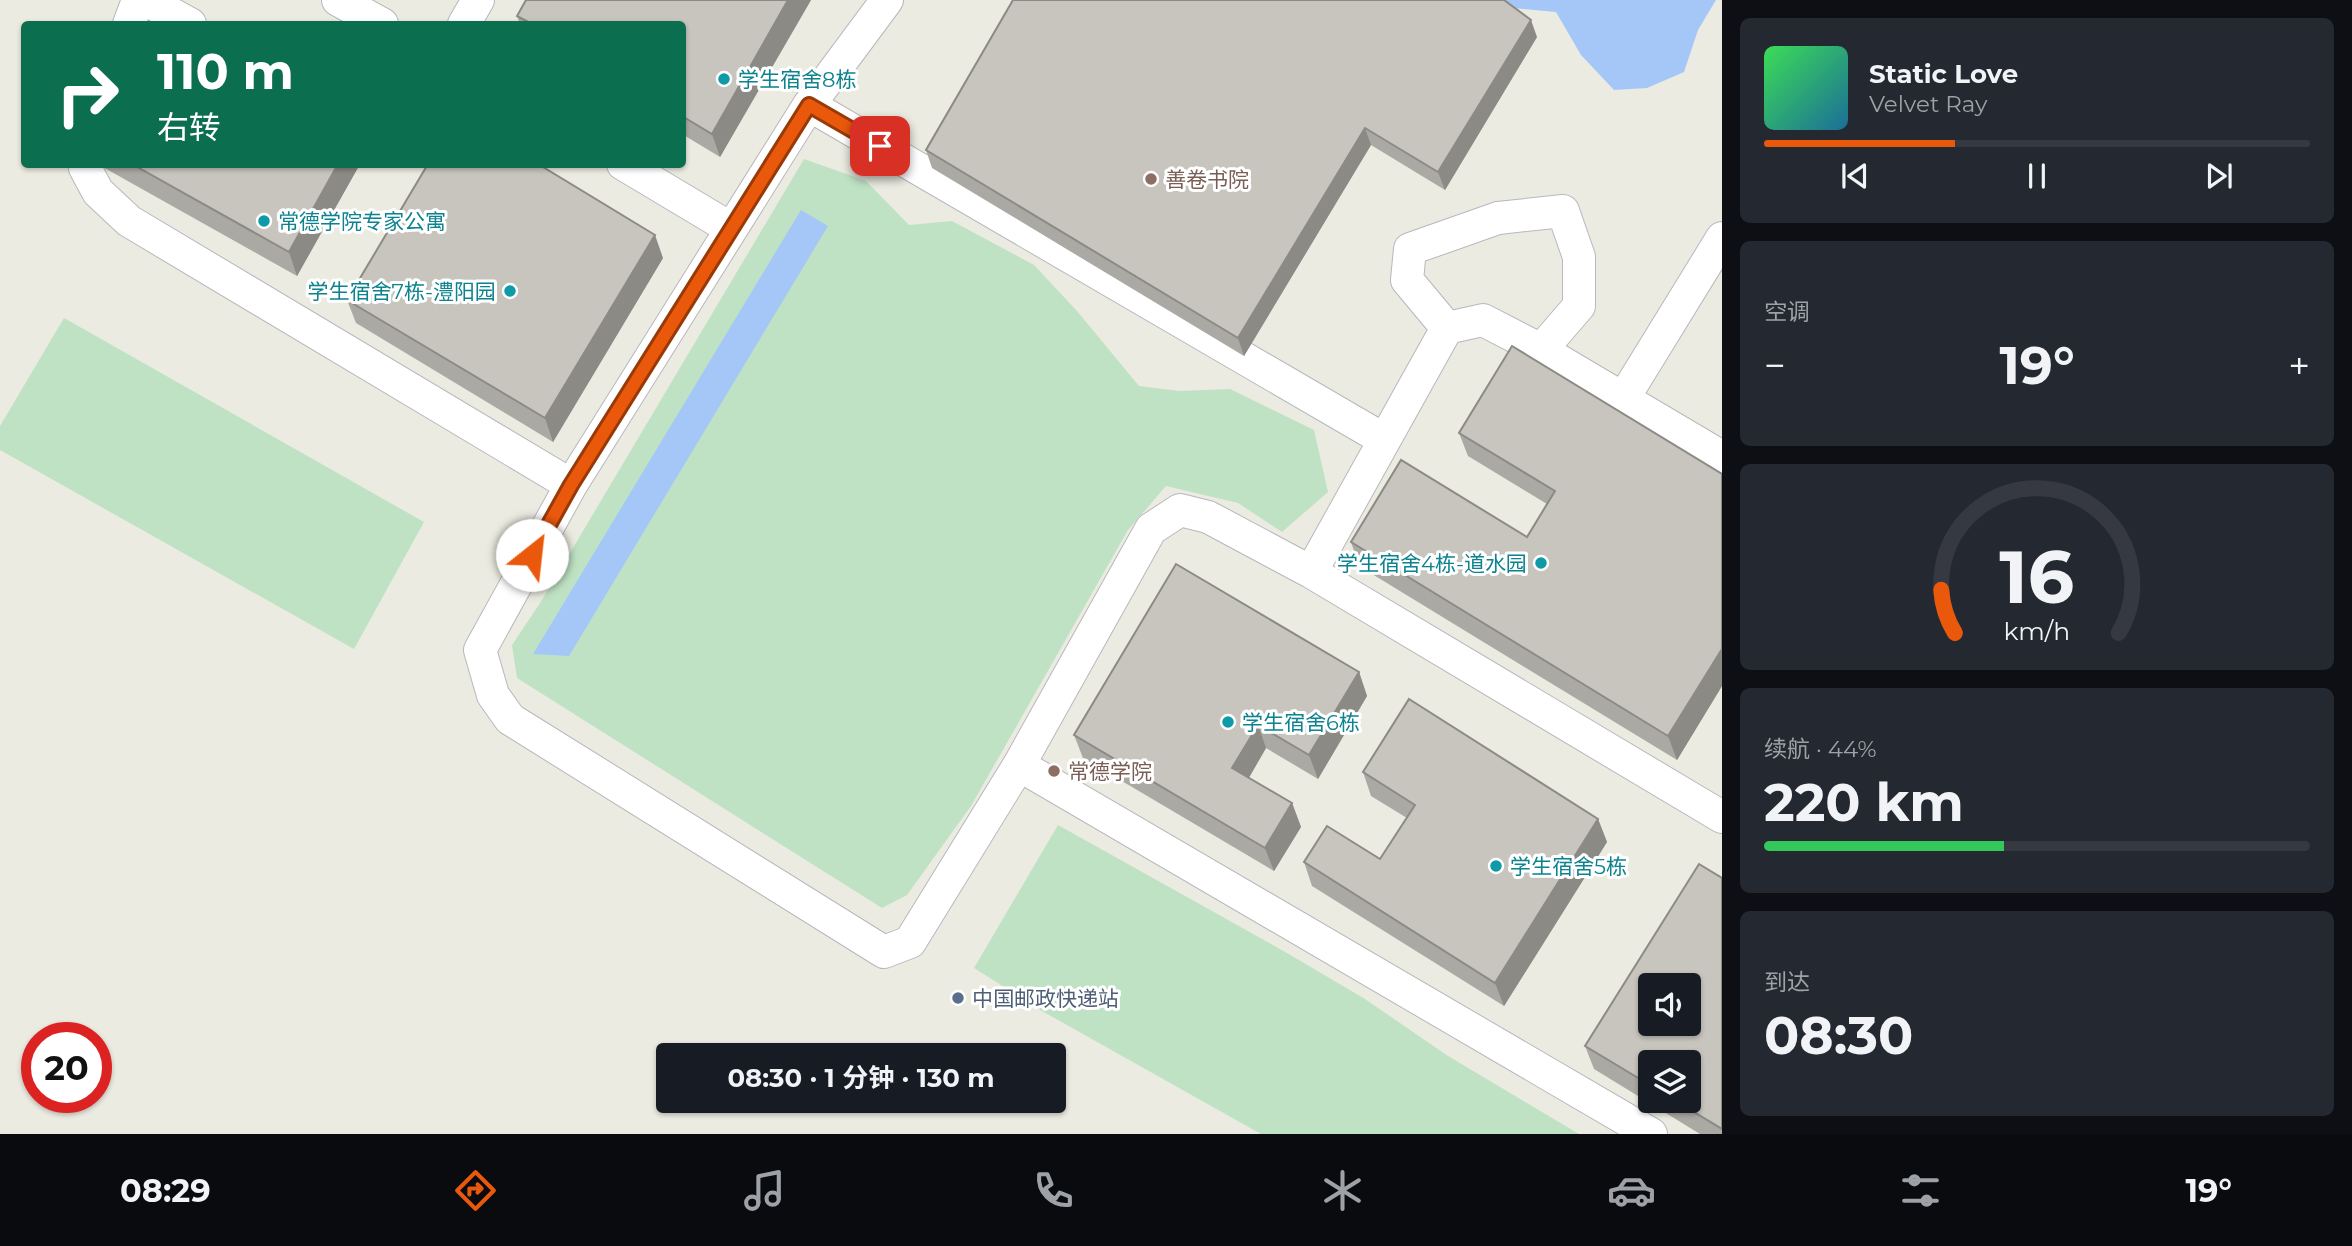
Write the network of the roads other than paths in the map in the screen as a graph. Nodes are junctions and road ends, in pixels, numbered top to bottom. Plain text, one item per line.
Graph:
1 (138, 0) edge
2 (146, 0) edge
3 (338, 0) edge
4 (478, 0) edge
5 (887, 0) edge
6 (130, 21) edge
7 (184, 21) edge
8 (376, 21) edge
9 (466, 21) edge
10 (809, 105) junction
11 (85, 168) edge
12 (630, 168) edge
13 (730, 228) junction
14 (1722, 238) edge
15 (1447, 328) junction
16 (1541, 350) junction
17 (1623, 399) junction
18 (1383, 439) junction
19 (1722, 457) edge
20 (571, 485) junction
21 (1311, 572) junction
22 (1019, 765) junction
23 (1722, 817) edge
24 (1651, 1134) edge

1 - 6 lane
2 - 7 lane
3 - 8 lane
4 - 9 lane
5 - 10 lane
10 - 13 lane
10 - 18 lane
11 - 20 lane
12 - 13 lane
13 - 20 lane
14 - 17 lane
15 - 16 lane
15 - 16 lane
15 - 18 lane
16 - 17 lane
17 - 19 lane
18 - 21 lane
20 - 22 lane
21 - 22 lane
21 - 23 lane
22 - 24 lane

